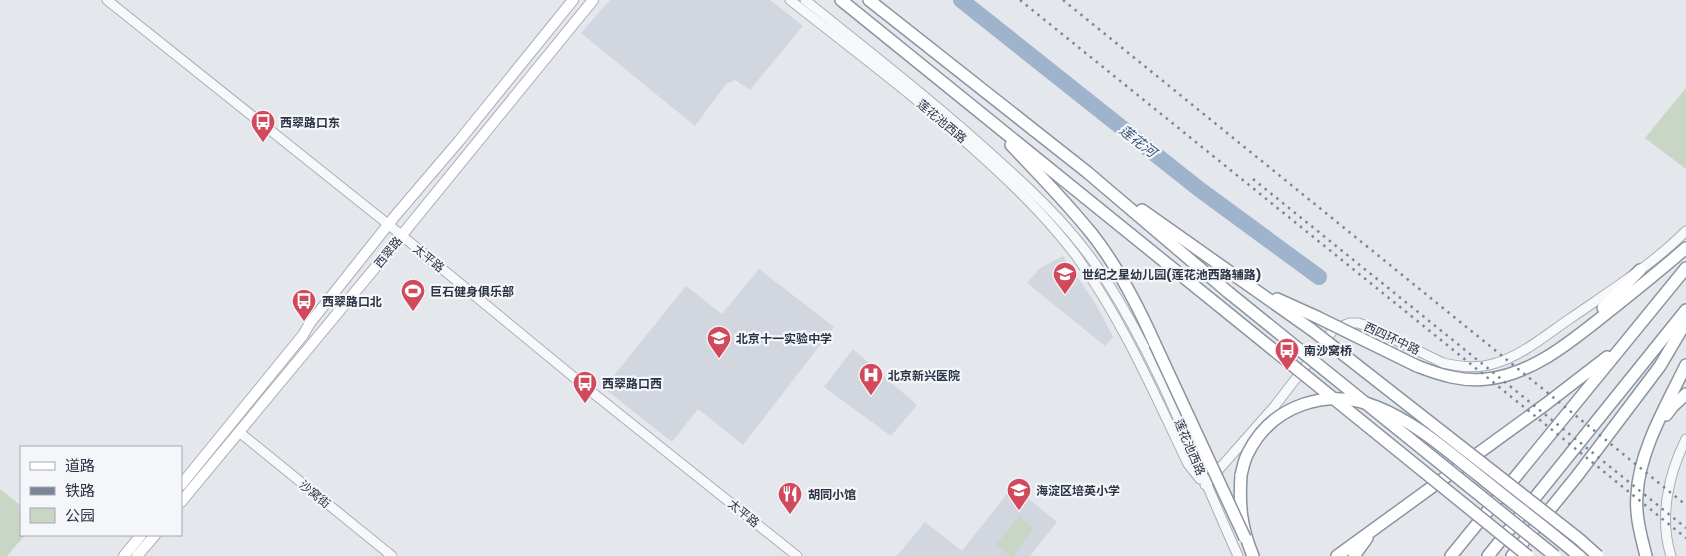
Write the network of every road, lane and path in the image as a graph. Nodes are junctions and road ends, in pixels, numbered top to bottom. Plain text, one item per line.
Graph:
1 (107, 0) edge
2 (573, 0) edge
3 (593, 0) edge
4 (790, 0) edge
5 (805, 0) edge
6 (841, 0) edge
7 (873, 3) edge
8 (979, 111) junction
9 (1087, 172) junction
10 (389, 225) junction
11 (1686, 231) edge
12 (402, 235) junction
13 (1686, 248) edge
14 (1686, 268) edge
15 (1640, 270) junction
16 (1253, 288) junction
17 (1686, 310) edge
18 (1686, 322) edge
19 (1627, 340) junction
20 (1569, 343) junction
21 (1686, 366) edge
22 (1686, 394) edge
23 (239, 432) junction
24 (1653, 435) junction
25 (1686, 440) edge
26 (182, 485) edge
27 (1205, 485) junction
28 (182, 501) edge
29 (1380, 524) junction
30 (140, 536) edge
31 (154, 536) edge
32 (1245, 538) junction
33 (1521, 554) edge
34 (794, 555) edge
35 (124, 556) edge
36 (138, 556) edge
37 (392, 556) edge
38 (1238, 556) edge
39 (1252, 556) edge
40 (1337, 556) edge
41 (1354, 556) edge
42 (1451, 556) edge
43 (1488, 556) edge
44 (1555, 556) edge
45 (1579, 556) edge
46 (1598, 556) edge
47 (1646, 556) edge
48 (1671, 556) edge

1 - 10 street, 太平路
2 - 10 main road, 西翠路
3 - 12 main road, 西翠路
4 - 27 street, 莲花池西路
5 - 27 street, 莲花池西路
6 - 8 highway
7 - 9 highway
8 - 32 highway, bridge
8 - 33 highway, bridge
9 - 16 highway
9 - 44 highway, bridge
10 - 12 street, 太平路
10 - 26 main road, 西翠路
11 - 15 street, 西四环中路
12 - 23 main road, 西翠路
12 - 34 street, 太平路
13 - 20 highway
14 - 19 highway
15 - 20 highway
15 - 27 street, 西四环中路
16 - 20 highway, bridge
16 - 46 highway, bridge
17 - 43 highway
18 - 33 highway
19 - 29 highway
19 - 42 highway
21 - 24 highway
22 - 24 highway
23 - 28 main road, 西翠路
23 - 37 street, 沙窝街
24 - 47 highway
25 - 48 street
27 - 38 street
29 - 40 highway
29 - 41 highway
30 - 35 main road
31 - 36 main road
32 - 39 highway
32 - 45 highway, bridge

